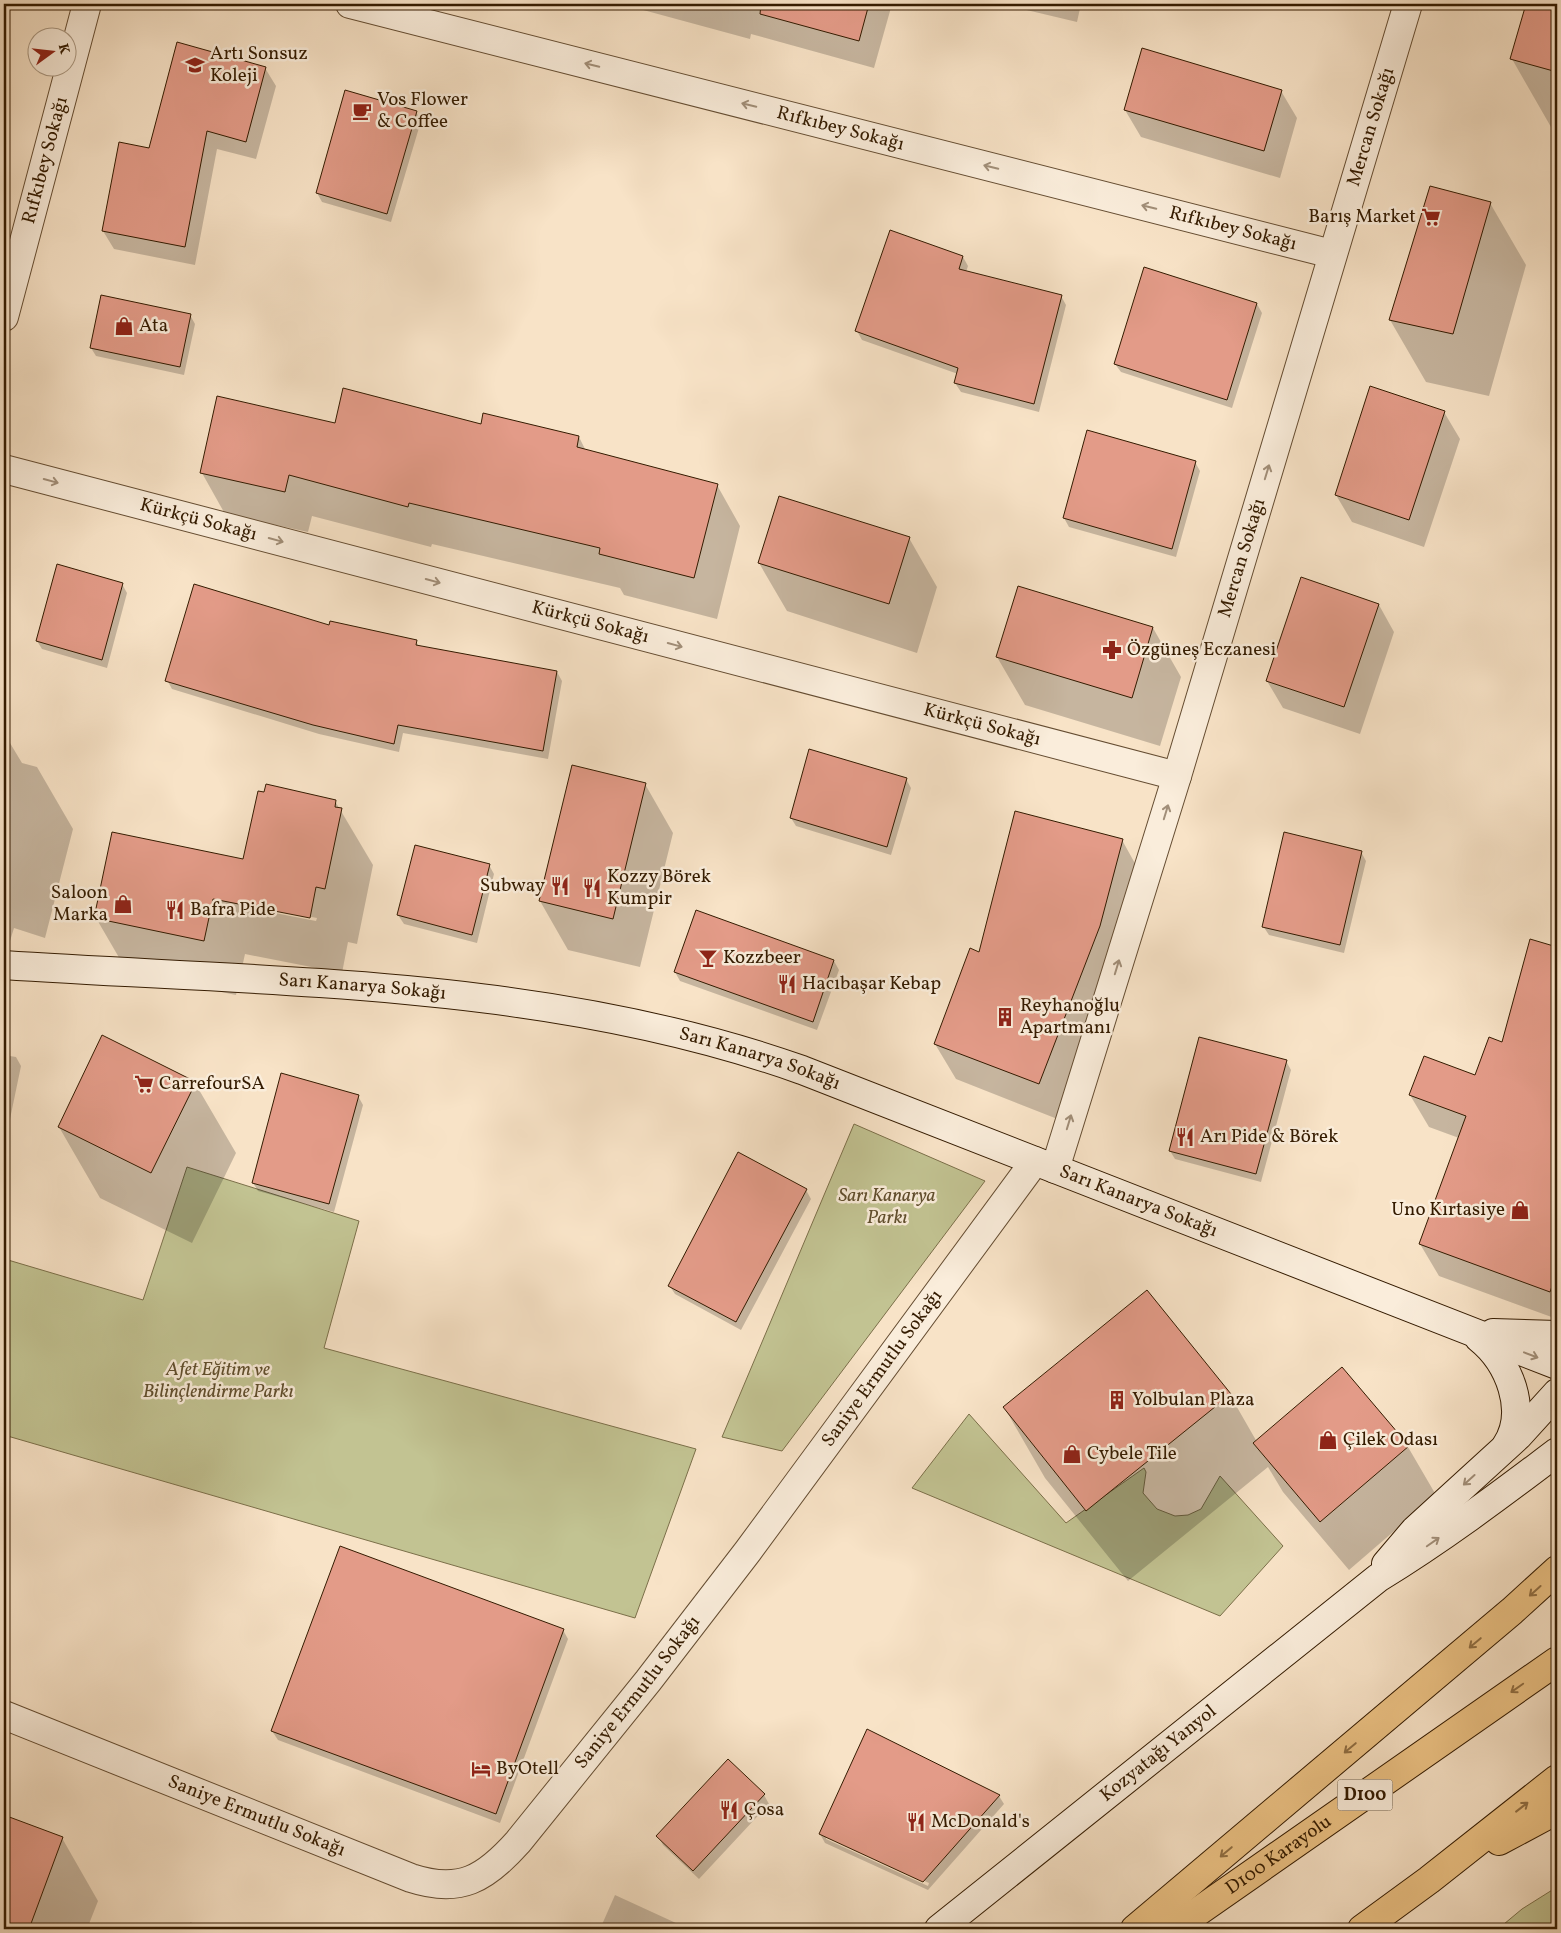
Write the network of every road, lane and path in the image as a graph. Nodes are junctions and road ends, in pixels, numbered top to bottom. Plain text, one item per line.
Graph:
1 (87, 4) edge
2 (350, 4) edge
3 (1408, 4) edge
4 (1332, 254) junction
5 (4, 316) edge
6 (4, 469) edge
7 (1177, 776) junction
8 (4, 965) edge
9 (1045, 1165) junction
10 (1472, 1332) junction
11 (1557, 1334) edge
12 (1557, 1365) edge
13 (1557, 1392) edge
14 (1506, 1447) junction
15 (1557, 1452) edge
16 (1557, 1570) edge
17 (1378, 1578) junction
18 (1557, 1660) edge
19 (4, 1715) edge
20 (1557, 1779) edge
21 (1557, 1810) edge
22 (1428, 1880) junction
23 (939, 1929) edge
24 (1135, 1929) edge
25 (1173, 1929) edge
26 (1362, 1929) edge
27 (1391, 1929) edge

1 - 5 street, Rıfkıbey Sokağı
4 -> 2 street, Rıfkıbey Sokağı
3 - 4 street, Mercan Sokağı
7 -> 4 street, Mercan Sokağı
6 -> 7 street, Kürkçü Sokağı
9 -> 7 street, Mercan Sokağı
8 - 9 street, Sarı Kanarya Sokağı
9 - 10 street, Sarı Kanarya Sokağı
9 - 19 street, Saniye Ermutlu Sokağı
10 - 11 street
10 -> 12 street, Sarı Kanarya Sokağı
10 - 14 street
13 - 14 street
14 -> 17 street
17 -> 15 street
16 -> 24 highway
17 - 23 street, Kozyatağı Yanyol
18 -> 25 highway, D100 Karayolu / D100
22 -> 20 highway
21 - 22 highway
22 - 26 highway
22 - 27 highway

